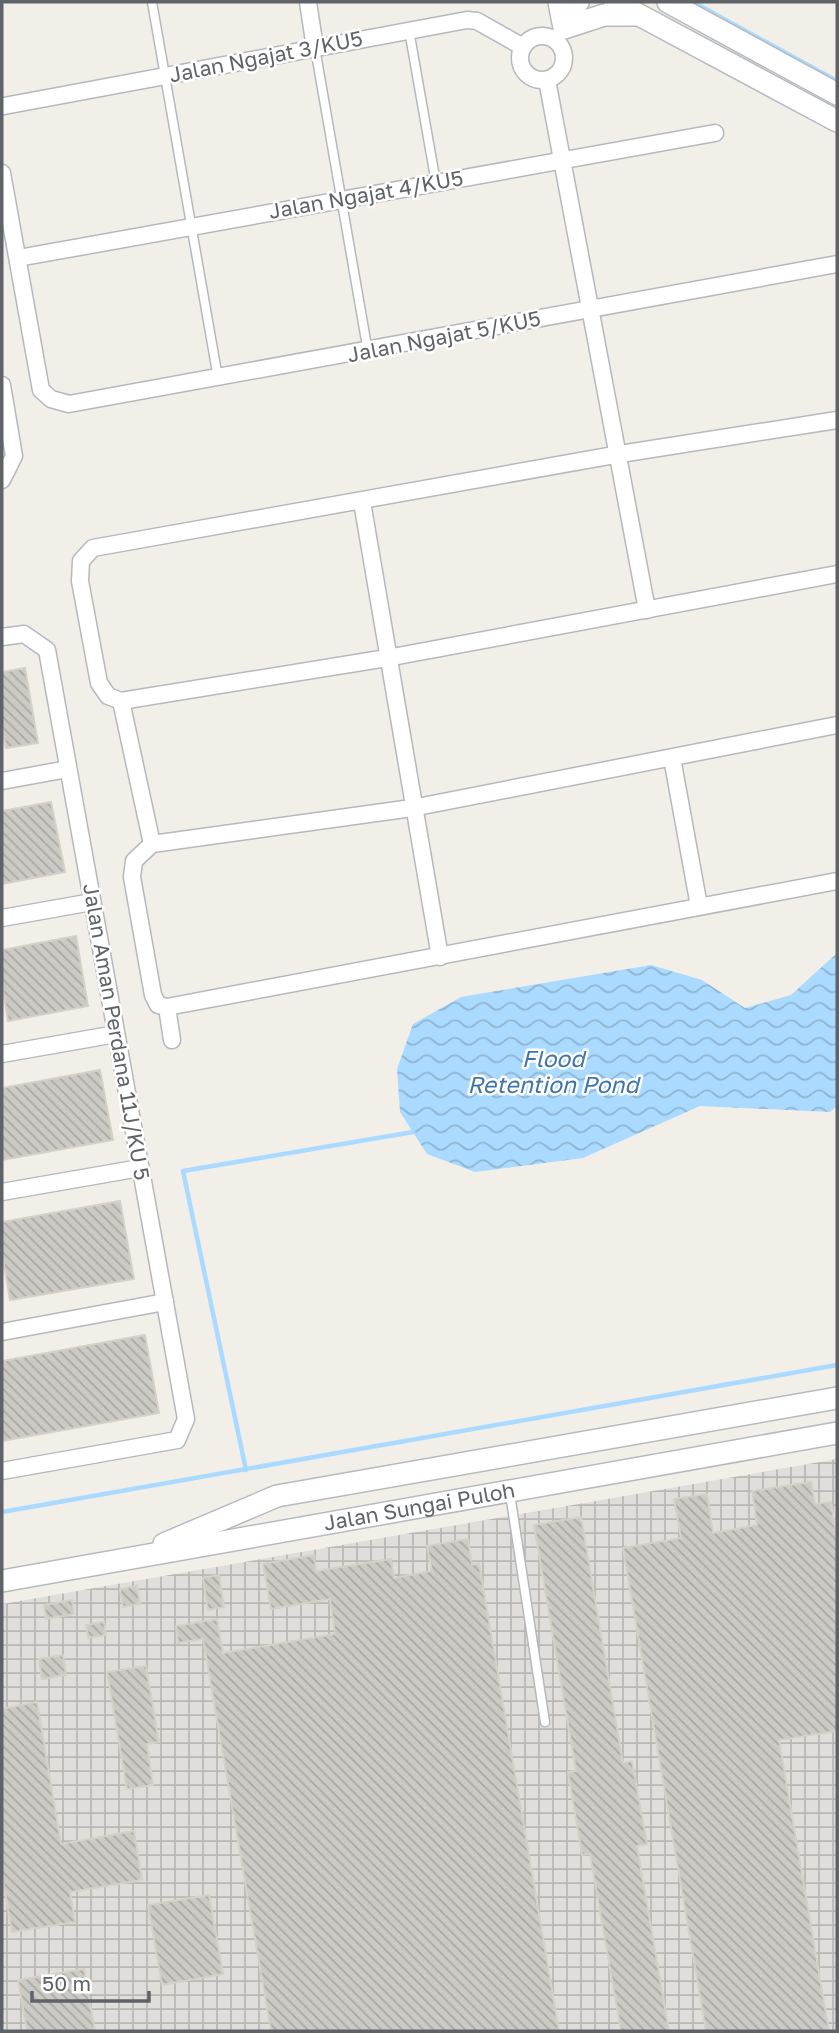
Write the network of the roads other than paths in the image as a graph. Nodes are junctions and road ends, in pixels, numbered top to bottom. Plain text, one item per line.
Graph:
1 (152, 2) edge
2 (307, 2) edge
3 (559, 2) edge
4 (582, 2) edge
5 (615, 2) edge
6 (668, 2) edge
7 (641, 15) junction
8 (410, 30) junction
9 (560, 34) junction
10 (523, 47) junction
11 (315, 48) junction
12 (165, 76) junction
13 (547, 80) junction
14 (837, 94) edge
15 (2, 104) edge
16 (837, 121) edge
17 (715, 133) dead end
18 (563, 161) junction
19 (2, 173) edge
20 (436, 183) junction
21 (340, 200) junction
22 (192, 227) junction
23 (18, 258) junction
24 (837, 264) edge
25 (591, 309) junction
26 (368, 352) junction
27 (218, 378) junction
28 (2, 385) edge
29 (837, 420) edge
30 (620, 454) junction
31 (2, 480) edge
32 (362, 502) junction
33 (837, 574) edge
34 (647, 610) junction
35 (2, 637) edge
36 (387, 658) junction
37 (121, 701) junction
38 (837, 725) edge
39 (671, 758) junction
40 (68, 769) junction
41 (2, 781) edge
42 (412, 808) junction
43 (152, 844) junction
44 (837, 881) edge
45 (92, 902) junction
46 (699, 906) junction
47 (2, 918) edge
48 (440, 957) junction
49 (167, 1007) junction
50 (116, 1034) junction
51 (172, 1040) dead end
52 (2, 1054) edge
53 (140, 1168) junction
54 (2, 1192) edge
55 (165, 1303) junction
56 (2, 1332) edge
57 (837, 1398) edge
58 (837, 1433) edge
59 (2, 1471) edge
60 (509, 1491) junction
61 (130, 1559) junction
62 (2, 1581) edge
63 (545, 1723) dead end

1 - 12 lane
2 - 11 street
3 - 9 street
4 - 9 street
5 - 7 street
6 - 14 street
7 - 9 street
7 - 16 street
8 - 10 street, Jalan Ngajat 3/KU5
8 - 11 street, Jalan Ngajat 3/KU5
8 - 20 lane
9 - 10 street
9 - 13 street
10 - 13 street
11 - 12 street, Jalan Ngajat 3/KU5
11 - 21 lane
12 - 15 street, Jalan Ngajat 3/KU5
12 - 22 lane
13 - 18 street
17 - 18 street, Jalan Ngajat 4/KU5
18 - 20 street, Jalan Ngajat 4/KU5
18 - 25 street
19 - 23 street
20 - 21 street, Jalan Ngajat 4/KU5
21 - 22 street, Jalan Ngajat 4/KU5
21 - 26 lane
22 - 23 street, Jalan Ngajat 4/KU5
22 - 27 lane
23 - 27 street, Jalan Ngajat 5/KU5
24 - 25 street, Jalan Ngajat 5/KU5
25 - 26 street, Jalan Ngajat 5/KU5
25 - 30 street
26 - 27 street, Jalan Ngajat 5/KU5
28 - 31 street
29 - 30 street
30 - 32 street
30 - 34 street
32 - 36 street
32 - 37 street
33 - 34 street
34 - 36 street
35 - 40 street, Jalan Aman Perdana 11J/KU 5
36 - 37 street
36 - 42 street
37 - 43 street
38 - 39 street
39 - 42 street
39 - 46 street
40 - 41 street
40 - 45 street, Jalan Aman Perdana 11J/KU 5
42 - 43 street
42 - 48 street
43 - 49 street
44 - 46 street
45 - 47 street
45 - 50 street, Jalan Aman Perdana 11J/KU 5
46 - 48 street
48 - 49 street
49 - 51 street
50 - 52 street
50 - 53 street, Jalan Aman Perdana 11J/KU 5
53 - 54 street
53 - 55 street, Jalan Aman Perdana 11J/KU 5
55 - 56 street
55 - 59 street, Jalan Aman Perdana 11J/KU 5
57 - 61 street
58 - 60 street, Jalan Sungai Puloh
60 - 61 street, Jalan Sungai Puloh
60 - 63 lane
61 - 62 street, Jalan Sungai Puloh

